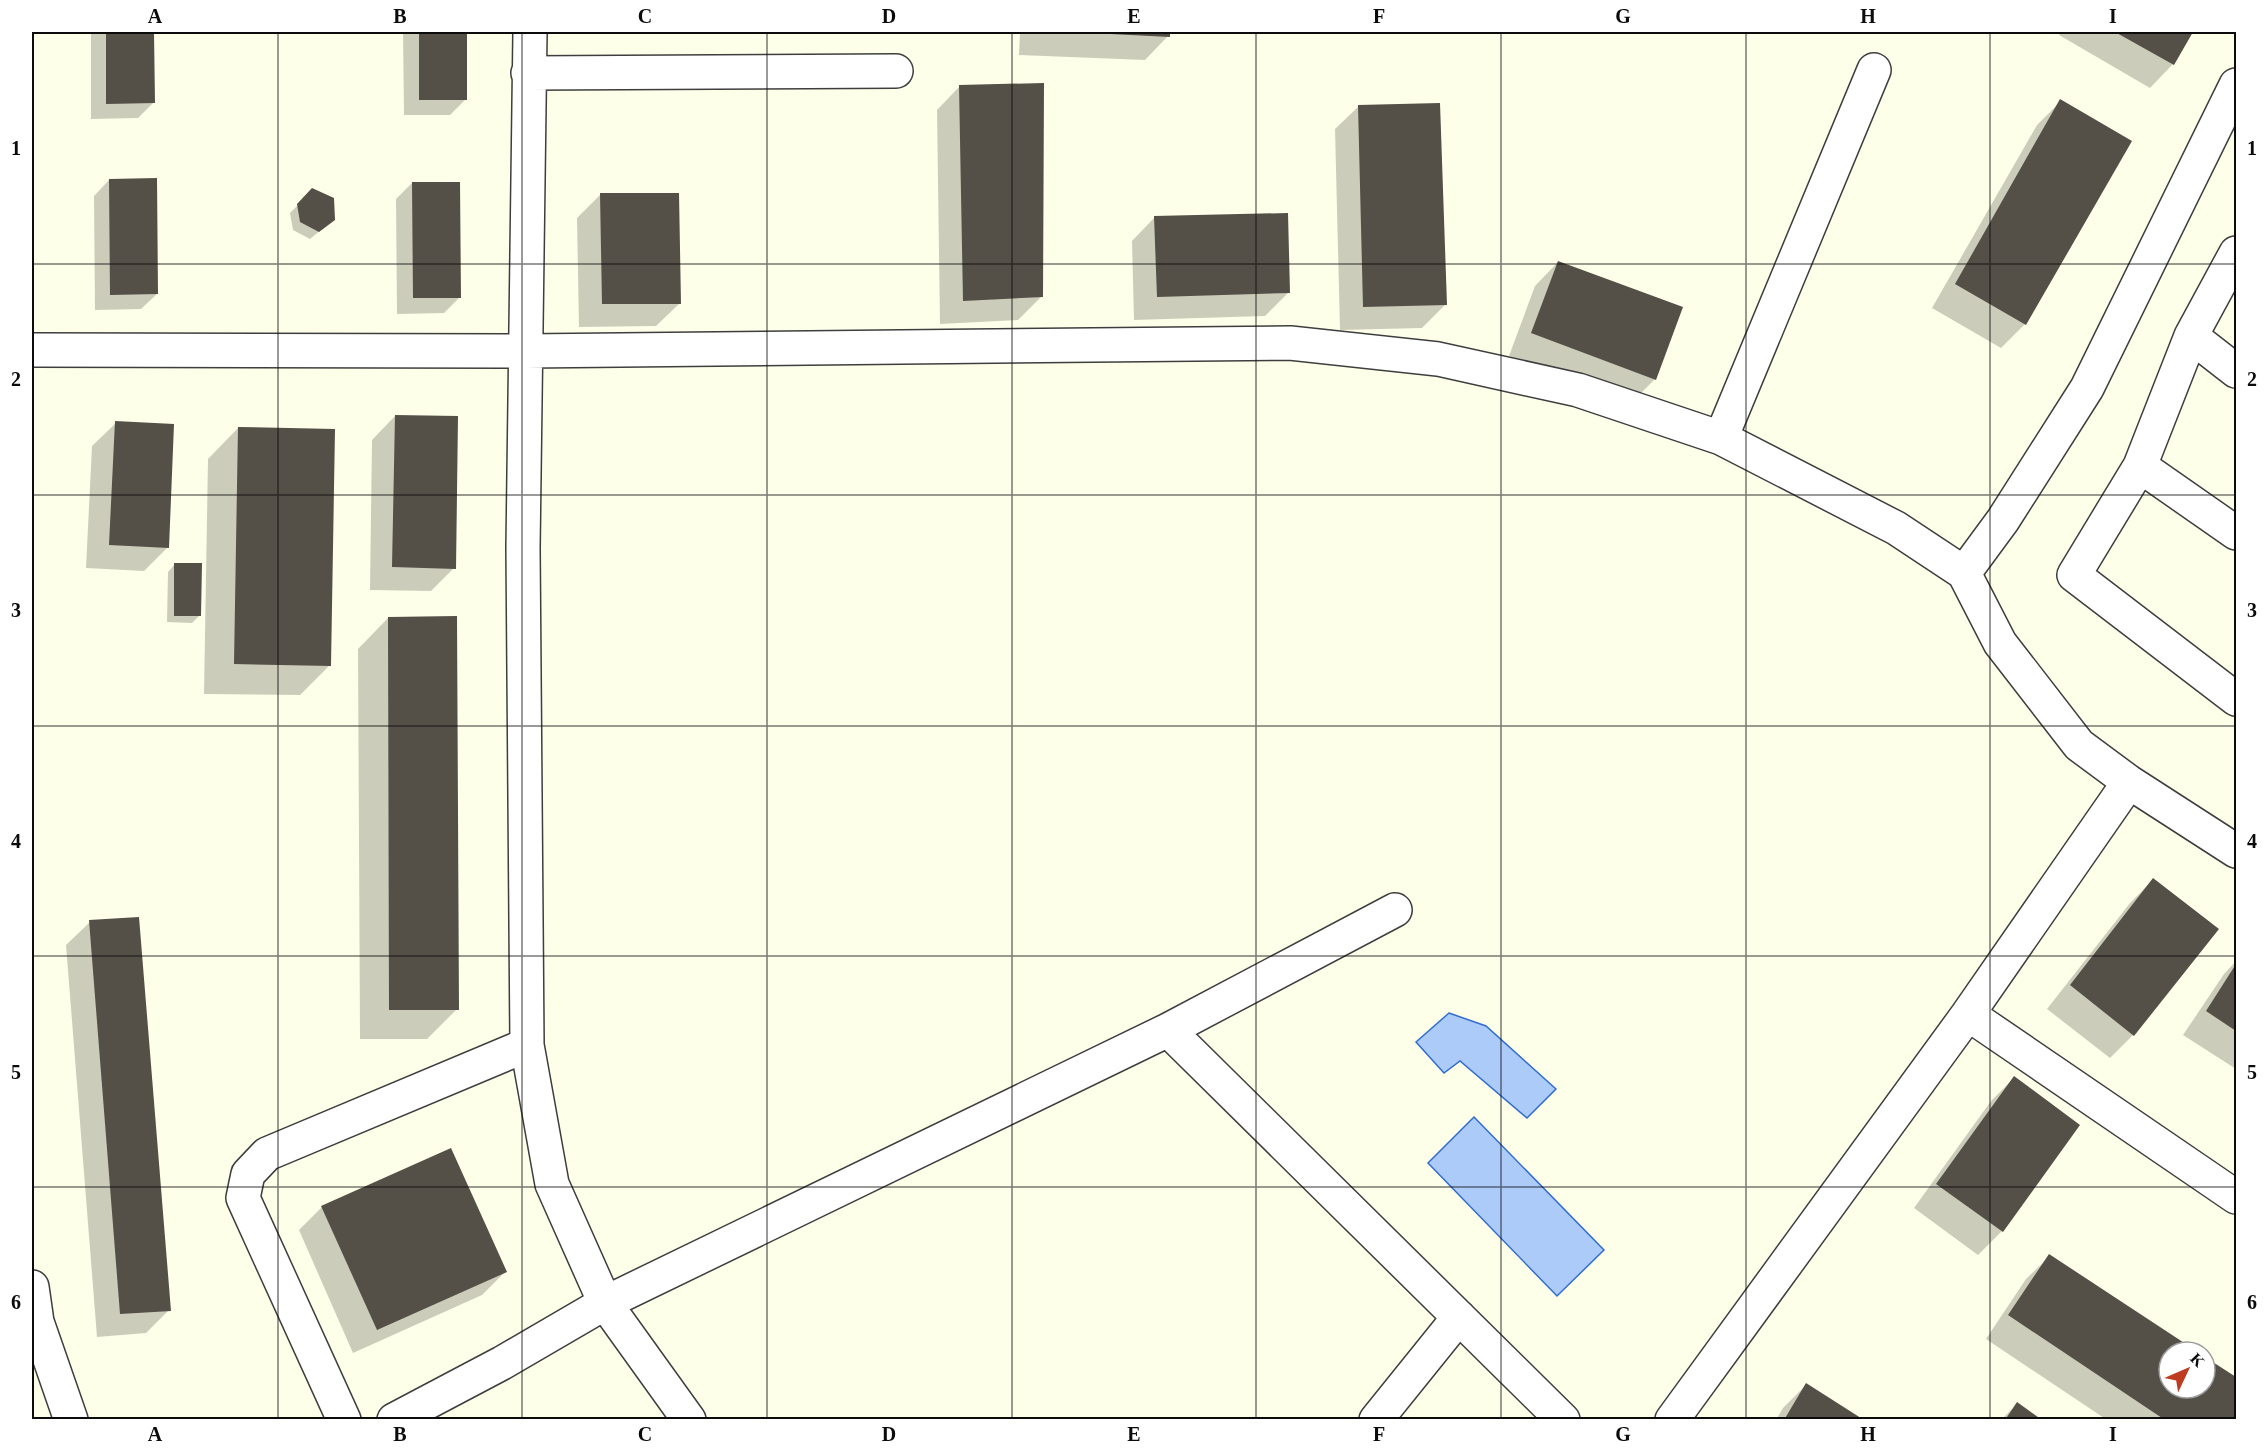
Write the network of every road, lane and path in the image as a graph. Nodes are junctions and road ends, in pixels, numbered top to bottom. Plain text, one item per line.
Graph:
1 (530, 32) edge
2 (1874, 70) dead end
3 (896, 71) dead end
4 (528, 74) junction
5 (2236, 85) edge
6 (2236, 253) edge
7 (2191, 336) junction
8 (32, 350) edge
9 (526, 351) junction
10 (2236, 371) edge
11 (1721, 438) junction
12 (2140, 466) junction
13 (2236, 533) edge
14 (1964, 573) junction
15 (2236, 699) edge
16 (2129, 782) junction
17 (2236, 851) edge
18 (1395, 910) dead end
19 (1968, 1014) junction
20 (1168, 1030) junction
21 (527, 1045) junction
22 (2236, 1197) edge
23 (32, 1287) edge
24 (605, 1304) junction
25 (1459, 1317) junction
26 (71, 1419) edge
27 (344, 1419) edge
28 (394, 1419) edge
29 (689, 1419) edge
30 (1376, 1419) edge
31 (1563, 1419) edge
32 (1672, 1419) edge

1 - 4 street
2 - 11 street
3 - 4 street
4 - 9 street
5 - 14 street
6 - 7 street
7 - 10 street
7 - 12 street
8 - 9 street
9 - 11 street
9 - 21 street
11 - 14 street
12 - 13 street
12 - 15 street
14 - 16 street
16 - 17 street
16 - 19 street
18 - 20 street
19 - 22 street
19 - 32 street
20 - 24 street
20 - 25 street
21 - 24 street
21 - 27 street
23 - 26 street
24 - 28 street
24 - 29 street
25 - 30 street
25 - 31 street

